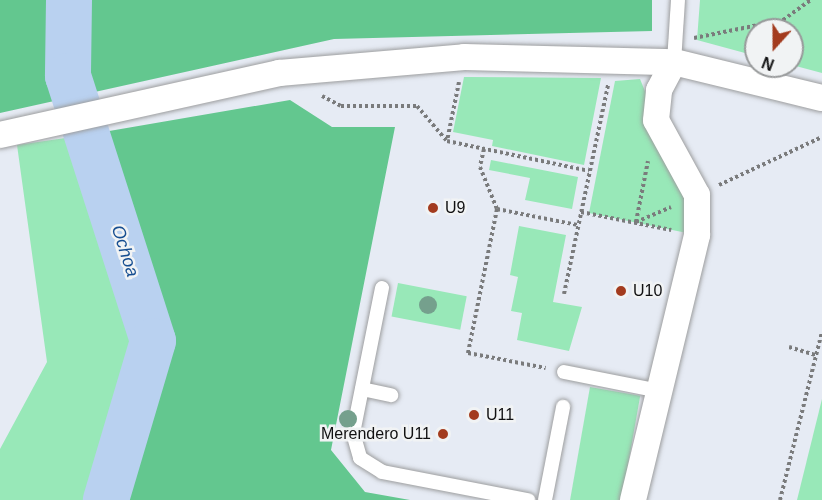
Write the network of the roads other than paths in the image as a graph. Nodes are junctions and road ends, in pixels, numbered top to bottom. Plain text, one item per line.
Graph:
1 (678, 0) edge
2 (674, 52) junction
3 (822, 98) edge
4 (0, 135) edge
5 (382, 288) dead end
6 (564, 372) road end
7 (362, 389) junction
8 (660, 390) junction
9 (391, 395) dead end
10 (563, 407) dead end
11 (528, 500) edge
12 (545, 500) edge
13 (633, 500) edge

1 - 2 lane
2 - 3 street
2 - 4 street
2 - 8 street
5 - 7 lane
6 - 8 lane
7 - 9 lane
7 - 11 lane
8 - 13 street
10 - 12 lane

